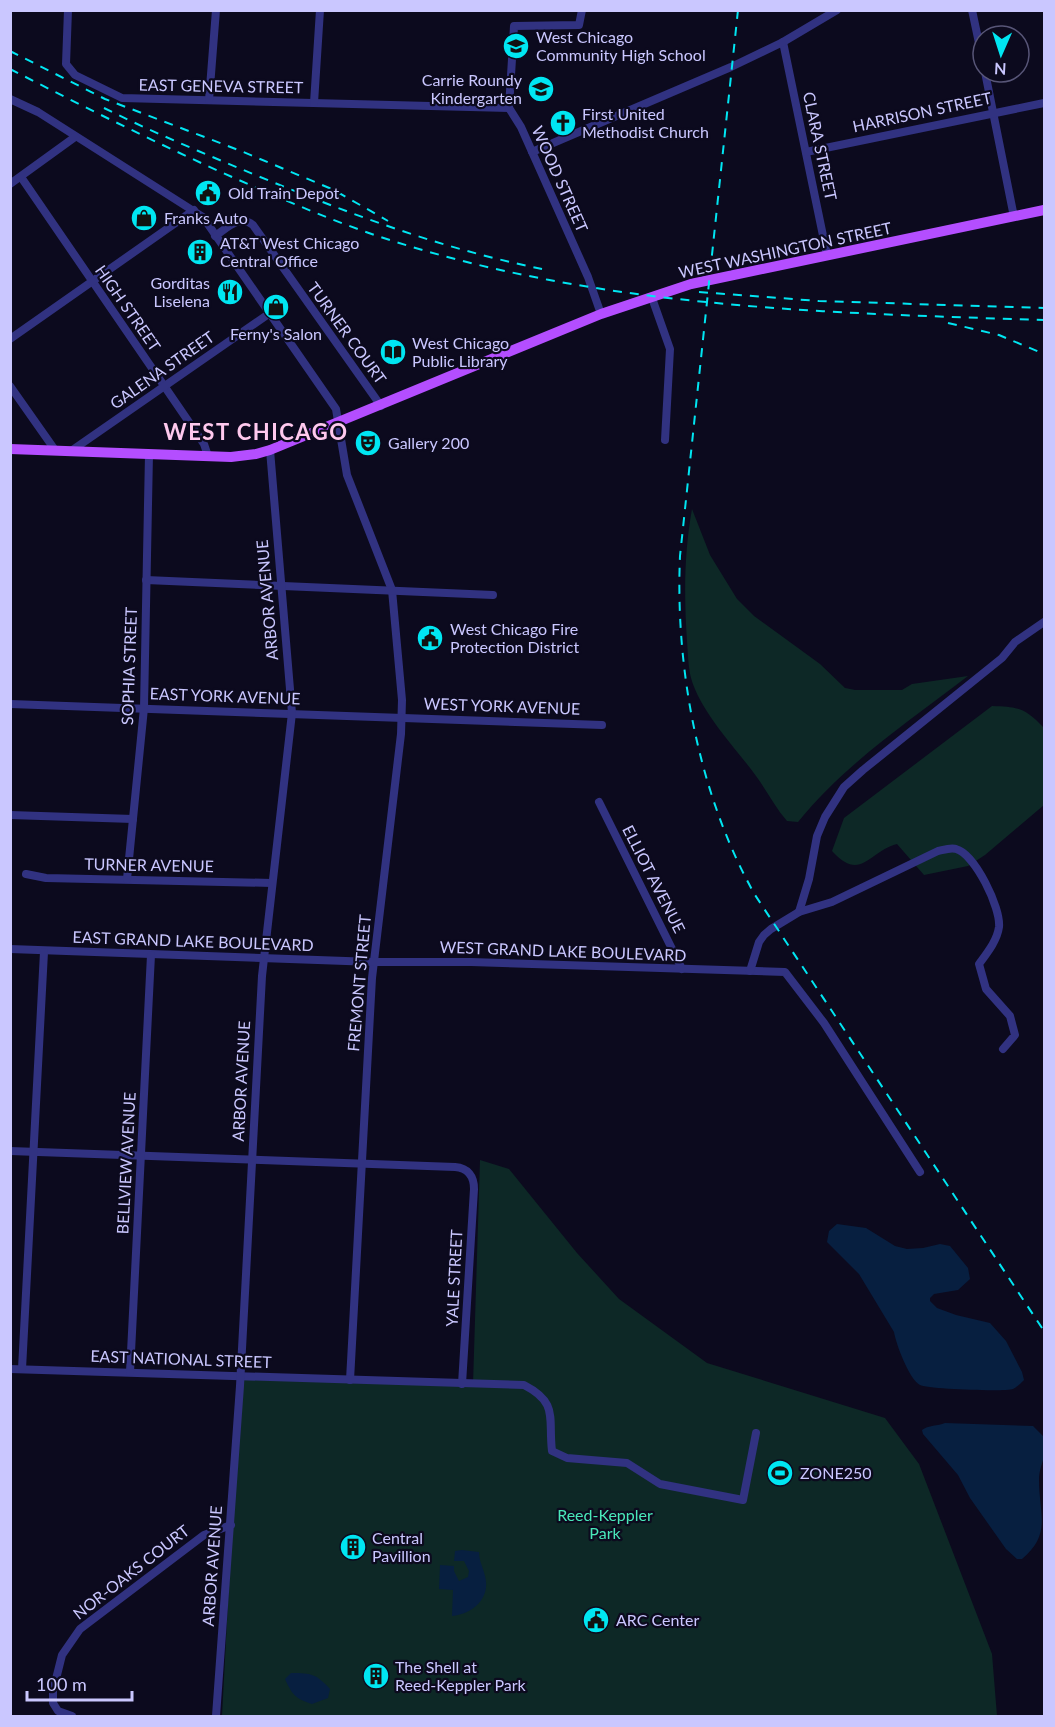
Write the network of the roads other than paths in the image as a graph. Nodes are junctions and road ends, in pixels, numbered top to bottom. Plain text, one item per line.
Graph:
1 (68, 10) edge
2 (216, 10) edge
3 (320, 10) edge
4 (582, 10) edge
5 (837, 10) edge
6 (783, 42) junction
7 (988, 84) edge
8 (10, 99) edge
9 (209, 100) junction
10 (314, 103) junction
11 (1044, 103) edge
12 (508, 108) junction
13 (994, 113) junction
14 (75, 137) junction
15 (532, 152) junction
16 (806, 152) junction
17 (21, 177) junction
18 (10, 184) edge
19 (194, 210) junction
20 (1044, 210) edge
21 (1014, 217) junction
22 (215, 236) junction
23 (827, 255) junction
24 (92, 282) junction
25 (652, 298) junction
26 (270, 313) junction
27 (601, 314) junction
28 (10, 339) edge
29 (10, 386) edge
30 (164, 386) junction
31 (381, 405) junction
32 (339, 423) junction
33 (665, 440) dead end
34 (10, 449) edge
35 (55, 450) junction
36 (270, 450) junction
37 (71, 451) junction
38 (149, 454) junction
39 (208, 456) junction
40 (146, 580) junction
41 (281, 586) junction
42 (392, 590) junction
43 (492, 595) dead end
44 (1044, 622) edge
45 (10, 704) edge
46 (144, 708) junction
47 (292, 713) junction
48 (402, 717) junction
49 (602, 725) dead end
50 (599, 802) dead end
51 (10, 815) edge
52 (133, 819) junction
53 (26, 874) dead end
54 (127, 879) junction
55 (272, 883) junction
56 (799, 912) junction
57 (10, 949) edge
58 (44, 952) junction
59 (151, 955) junction
60 (264, 959) junction
61 (374, 962) junction
62 (682, 969) junction
63 (750, 971) junction
64 (1003, 1049) dead end
65 (10, 1150) edge
66 (33, 1151) junction
67 (141, 1155) junction
68 (252, 1158) junction
69 (362, 1163) junction
70 (920, 1172) dead end
71 (10, 1368) edge
72 (22, 1369) junction
73 (130, 1372) junction
74 (240, 1376) junction
75 (350, 1380) junction
76 (462, 1384) junction
77 (756, 1433) dead end
78 (231, 1525) junction
79 (72, 1716) edge
80 (216, 1716) edge

1 - 9 street, EAST GENEVA STREET
2 - 9 street
3 - 10 street
4 - 12 street
5 - 6 street
6 - 15 street
6 - 16 street, CLARA STREET
7 - 13 street
8 - 14 street, FREMONT STREET
9 - 10 street, EAST GENEVA STREET
10 - 12 street, EAST GENEVA STREET
11 - 13 street, HARRISON STREET
12 - 15 street, WOOD STREET
13 - 16 street, HARRISON STREET
13 - 21 street
14 - 17 street
14 - 19 street, FREMONT STREET
15 - 27 street, WOOD STREET
16 - 23 street, CLARA STREET
17 - 18 street
17 - 24 street, HIGH STREET
19 - 22 street, FREMONT STREET
19 - 24 street
20 - 21 main road, WEST WASHINGTON STREET
21 - 23 main road, WEST WASHINGTON STREET
22 - 26 street, FREMONT STREET
22 - 31 street, TURNER COURT
23 - 25 main road, WEST WASHINGTON STREET
24 - 28 street
24 - 30 street, HIGH STREET
25 - 27 main road, WEST WASHINGTON STREET
25 - 33 street
26 - 30 street, GALENA STREET
26 - 32 street, FREMONT STREET
27 - 31 main road, WEST WASHINGTON STREET
29 - 35 street
30 - 37 street, GALENA STREET
30 - 39 street, HIGH STREET
31 - 32 main road, WEST WASHINGTON STREET
32 - 36 main road, WEST WASHINGTON STREET
32 - 42 street, FREMONT STREET
34 - 35 main road, WEST WASHINGTON STREET
35 - 37 main road, WEST WASHINGTON STREET
36 - 39 main road, WEST WASHINGTON STREET
36 - 41 street, ARBOR AVENUE
37 - 38 main road, WEST WASHINGTON STREET
38 - 39 main road, WEST WASHINGTON STREET
38 - 40 street, SOPHIA STREET
40 - 41 street
40 - 46 street, SOPHIA STREET
41 - 42 street
41 - 47 street, ARBOR AVENUE
42 - 43 street
42 - 48 street, FREMONT STREET
44 - 56 street
45 - 46 street, EAST YORK AVENUE
46 - 47 street, EAST YORK AVENUE
46 - 52 street, SOPHIA STREET
47 - 48 street, EAST YORK AVENUE
47 - 55 street, ARBOR AVENUE
48 - 49 street, WEST YORK AVENUE
48 - 61 street, FREMONT STREET
50 - 62 street, ELLIOT AVENUE
51 - 52 street
52 - 54 street, SOPHIA STREET
53 - 54 street, TURNER AVENUE
54 - 55 street, TURNER AVENUE
55 - 60 street, ARBOR AVENUE
56 - 63 street
56 - 64 street
57 - 58 street, EAST GRAND LAKE BOULEVARD
58 - 59 street, EAST GRAND LAKE BOULEVARD
58 - 66 street
59 - 60 street, EAST GRAND LAKE BOULEVARD
59 - 67 street, BELLVIEW AVENUE
60 - 61 street, EAST GRAND LAKE BOULEVARD
60 - 68 street, ARBOR AVENUE
61 - 62 street, WEST GRAND LAKE BOULEVARD
61 - 69 street, FREMONT STREET
62 - 63 street, WEST GRAND LAKE BOULEVARD
63 - 70 street, WEST GRAND LAKE BOULEVARD
65 - 66 street
66 - 67 street
66 - 72 street
67 - 68 street
67 - 73 street, BELLVIEW AVENUE
68 - 69 street
68 - 74 street, ARBOR AVENUE
69 - 75 street, FREMONT STREET
69 - 76 street, YALE STREET
71 - 72 street, EAST NATIONAL STREET
72 - 73 street, EAST NATIONAL STREET
73 - 74 street, EAST NATIONAL STREET
74 - 75 street, EAST NATIONAL STREET
74 - 78 street, ARBOR AVENUE
75 - 76 street, EAST NATIONAL STREET
76 - 77 street, EAST NATIONAL STREET
78 - 79 street, NOR-OAKS COURT
78 - 80 street, ARBOR AVENUE

